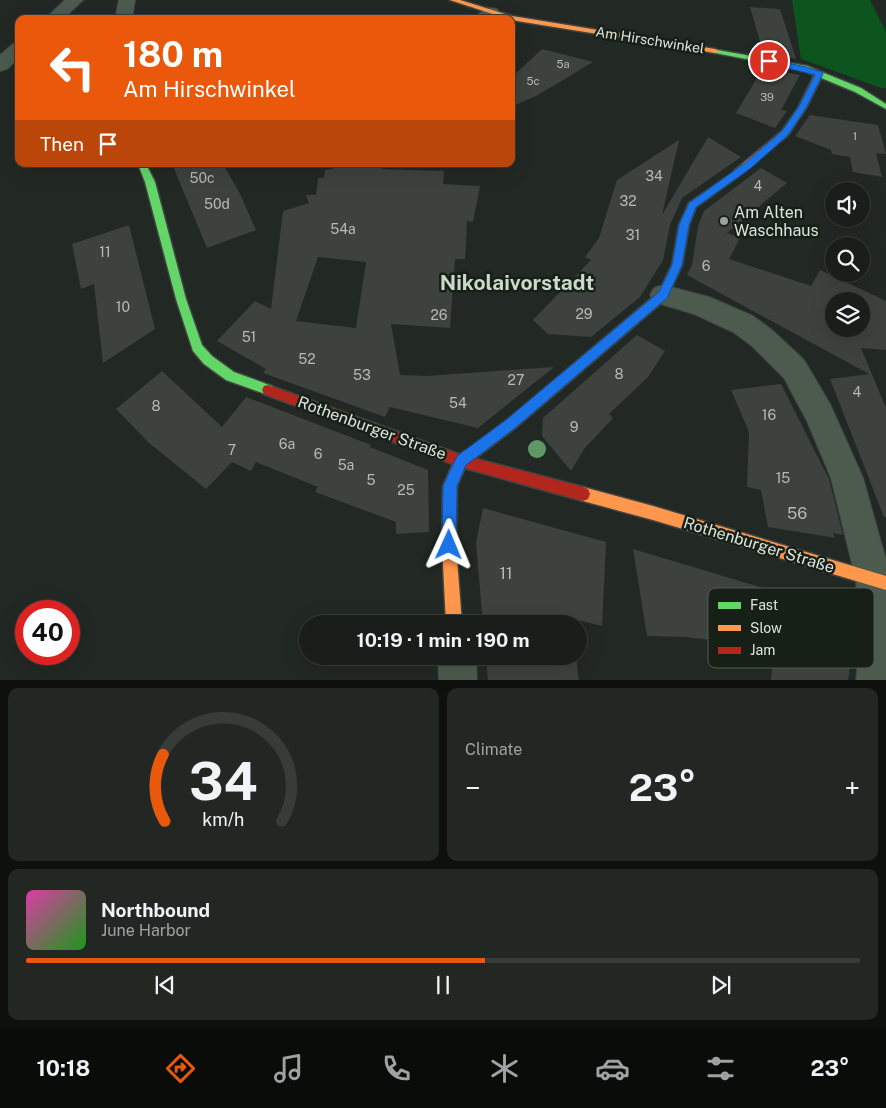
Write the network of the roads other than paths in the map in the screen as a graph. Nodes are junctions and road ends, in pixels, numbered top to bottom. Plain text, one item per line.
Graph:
1 (76, 0) edge
2 (127, 0) edge
3 (453, 0) edge
4 (58, 15) edge
5 (124, 15) edge
6 (484, 15) edge
7 (515, 20) edge
8 (15, 52) edge
9 (0, 65) edge
10 (819, 74) junction
11 (884, 104) edge
12 (143, 167) edge
13 (663, 295) junction
14 (461, 460) junction
15 (880, 582) edge
16 (453, 615) edge
17 (457, 665) edge
18 (458, 680) edge
19 (875, 680) edge

1 - 4 street
2 - 5 street
3 - 6 street, Am Hirschwinkel
7 - 10 street, Am Hirschwinkel
8 - 9 street
10 - 11 street, Am Hirschwinkel
10 - 13 street
12 - 14 street, Rothenburger Straße
13 - 14 street
13 - 15 street
14 - 15 street, Rothenburger Straße
14 - 16 street
15 - 19 street
17 - 18 street

